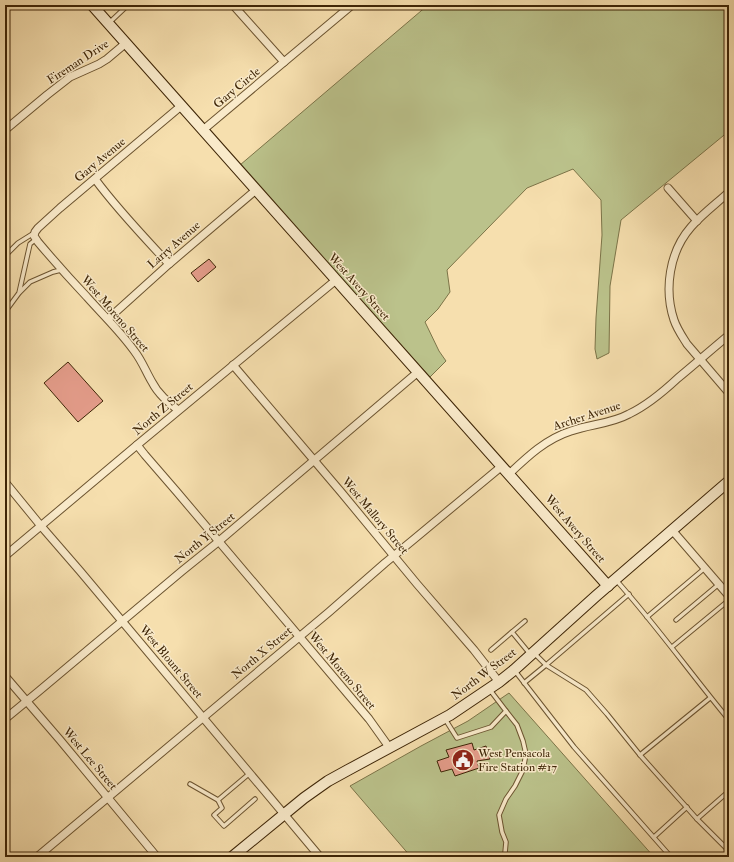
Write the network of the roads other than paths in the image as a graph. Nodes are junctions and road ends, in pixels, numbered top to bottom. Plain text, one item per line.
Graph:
1 (92, 5) edge
2 (128, 5) edge
3 (233, 5) edge
4 (352, 5) edge
5 (108, 24) junction
6 (126, 43) junction
7 (284, 62) junction
8 (181, 106) junction
9 (5, 130) edge
10 (203, 130) junction
11 (95, 179) junction
12 (668, 188) dead end
13 (256, 190) junction
14 (729, 192) edge
15 (697, 221) junction
16 (35, 236) junction
17 (5, 256) edge
18 (169, 264) junction
19 (62, 269) junction
20 (336, 280) junction
21 (19, 293) junction
22 (5, 312) edge
23 (108, 319) junction
24 (729, 335) edge
25 (700, 360) junction
26 (233, 365) junction
27 (418, 372) junction
28 (729, 393) edge
29 (178, 410) junction
30 (137, 444) junction
31 (314, 460) junction
32 (505, 470) junction
33 (729, 481) edge
34 (5, 482) edge
35 (40, 526) junction
36 (672, 530) junction
37 (218, 542) junction
38 (5, 556) edge
39 (394, 556) junction
40 (705, 568) junction
41 (612, 583) junction
42 (719, 584) junction
43 (629, 594) junction
44 (729, 596) edge
45 (729, 600) edge
46 (647, 617) junction
47 (676, 620) dead end
48 (122, 621) junction
49 (525, 621) dead end
50 (512, 632) junction
51 (299, 637) junction
52 (672, 647) junction
53 (491, 650) dead end
54 (532, 654) junction
55 (546, 665) junction
56 (514, 670) junction
57 (5, 676) edge
58 (498, 682) junction
59 (524, 683) junction
60 (490, 689) junction
61 (710, 698) junction
62 (26, 701) junction
63 (506, 711) junction
64 (203, 717) junction
65 (444, 718) junction
66 (5, 719) edge
67 (729, 720) edge
68 (389, 747) junction
69 (640, 754) junction
70 (250, 773) junction
71 (190, 784) dead end
72 (729, 791) edge
73 (108, 798) junction
74 (254, 799) dead end
75 (218, 800) junction
76 (687, 807) junction
77 (284, 814) junction
78 (697, 819) junction
79 (654, 837) junction
80 (729, 851) edge
81 (505, 852) dead end
82 (37, 857) edge
83 (158, 857) edge
84 (232, 857) edge
85 (320, 857) edge
86 (671, 857) edge

1 - 5 street, West Avery Street
2 - 5 lane
3 - 7 street
4 - 7 street, Gary Circle
5 - 6 street, West Avery Street
6 - 8 street, West Avery Street
6 - 9 street, Fireman Drive
7 - 10 street, Gary Circle
8 - 10 street, West Avery Street
8 - 11 street, Gary Avenue
10 - 13 street, West Avery Street
11 - 16 street, Gary Avenue
11 - 18 street
12 - 15 street
13 - 18 street, Larry Avenue
13 - 20 street, West Avery Street
14 - 15 street
15 - 25 street
16 - 17 lane
16 - 19 street, West Moreno Street
16 - 21 lane
18 - 23 street, Larry Avenue
19 - 21 lane
19 - 23 street, West Moreno Street
20 - 26 street, North Z Street
20 - 27 street, West Avery Street
21 - 22 lane
23 - 29 street, West Moreno Street
24 - 25 street, Archer Avenue
25 - 28 street
25 - 32 street, Archer Avenue
26 - 29 street, North Z Street
26 - 31 street, West Mallory Street
27 - 31 street, North Y Street
27 - 32 street, West Avery Street
29 - 30 street, North Z Street
30 - 35 street, North Z Street
30 - 37 street, West Moreno Street
31 - 37 street, North Y Street
31 - 39 street, West Mallory Street
32 - 39 street, North X Street
32 - 41 street, West Avery Street
33 - 36 street, North W Street
34 - 35 street, West Blount Street
35 - 38 street, North Z Street
35 - 48 street, West Blount Street
36 - 40 street
36 - 41 street, North W Street
37 - 48 street, North Y Street
37 - 51 street, West Moreno Street
39 - 51 street, North X Street
39 - 58 street, West Mallory Street
40 - 42 street
40 - 46 lane
41 - 43 lane
41 - 54 street, North W Street
42 - 44 street
42 - 47 lane
43 - 46 lane
43 - 55 lane
45 - 52 lane
46 - 52 lane
48 - 62 street, North Y Street
48 - 64 street, West Blount Street
49 - 50 lane
50 - 53 lane
50 - 54 lane
51 - 64 street, North X Street
51 - 68 street, West Moreno Street
52 - 61 lane
54 - 55 lane
54 - 56 street, North W Street
55 - 59 lane
55 - 69 lane
56 - 58 street, North W Street
56 - 59 lane
57 - 62 street, West Lee Street
58 - 60 street, North W Street
59 - 79 lane
60 - 63 lane
60 - 65 street, North W Street
61 - 67 lane
61 - 69 lane
62 - 66 street, North Y Street
62 - 73 street, West Lee Street
63 - 65 lane
63 - 81 lane
64 - 70 street, West Blount Street
64 - 73 street, North X Street
65 - 68 street, North W Street
68 - 77 street, North W Street
69 - 76 lane
70 - 75 lane
70 - 77 street, West Blount Street
71 - 75 lane
72 - 78 lane
73 - 82 street, North X Street
73 - 83 street, West Lee Street
74 - 75 lane
76 - 78 lane
76 - 79 lane
77 - 84 street, North W Street
77 - 85 street, West Blount Street
78 - 80 lane
79 - 86 lane

